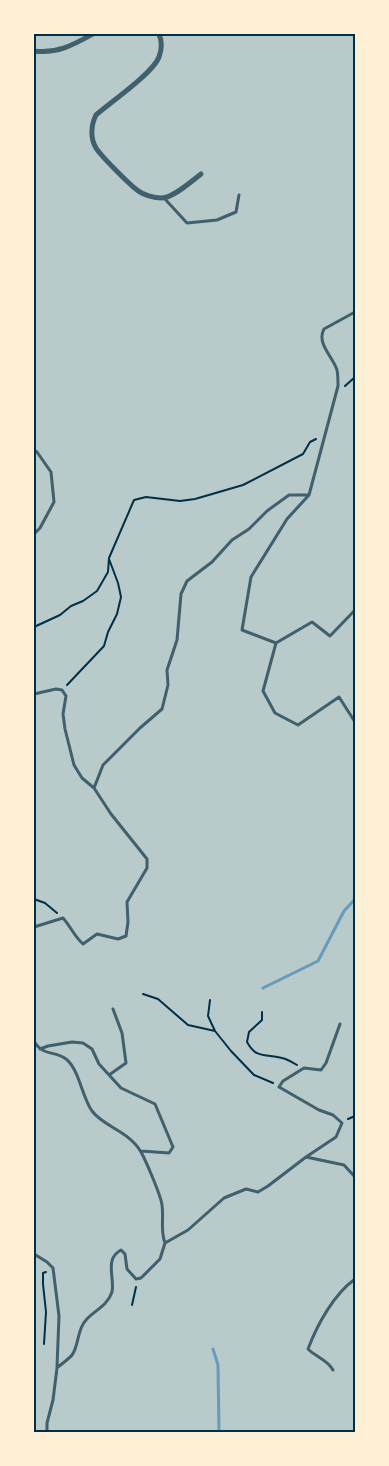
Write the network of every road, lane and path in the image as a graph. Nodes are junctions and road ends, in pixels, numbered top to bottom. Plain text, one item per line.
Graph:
1 (93, 34) edge
2 (159, 34) edge
3 (34, 51) edge
4 (201, 174) dead end
5 (239, 195) dead end
6 (164, 198) junction
7 (355, 312) edge
8 (355, 377) edge
9 (338, 386) junction
10 (324, 434) junction
11 (34, 450) edge
12 (309, 495) junction
13 (34, 534) edge
14 (109, 558) junction
15 (355, 610) edge
16 (34, 627) edge
17 (276, 643) junction
18 (62, 690) junction
19 (34, 694) edge
20 (355, 722) edge
21 (94, 788) junction
22 (34, 899) edge
23 (63, 918) junction
24 (34, 927) edge
25 (143, 994) dead end
26 (210, 1000) dead end
27 (113, 1009) dead end
28 (262, 1012) dead end
29 (340, 1024) dead end
30 (215, 1031) junction
31 (34, 1042) edge
32 (40, 1048) junction
33 (304, 1068) junction
34 (109, 1075) junction
35 (279, 1087) junction
36 (141, 1151) junction
37 (306, 1157) junction
38 (355, 1177) edge
39 (165, 1243) junction
40 (34, 1254) edge
41 (53, 1268) junction
42 (136, 1279) junction
43 (355, 1279) edge
44 (350, 1282) junction
45 (355, 1283) edge
46 (132, 1305) dead end
47 (44, 1344) dead end
48 (57, 1368) junction
49 (333, 1370) dead end
50 (47, 1432) edge

1 - 3 street
2 - 6 street
4 - 6 street
5 - 6 lane
7 - 9 lane
8 - 9 path
9 - 10 lane
10 - 12 lane
10 - 14 path
11 - 13 lane
12 - 17 lane
12 - 21 lane
14 - 16 path
14 - 18 path
15 - 17 lane
17 - 20 lane
18 - 19 lane
18 - 21 lane
21 - 23 lane
22 - 23 path
23 - 24 lane
25 - 30 path
26 - 30 path
27 - 34 lane
28 - 33 path
29 - 33 lane
30 - 35 path
31 - 32 lane
32 - 34 lane
32 - 36 lane
33 - 35 lane
34 - 36 lane
35 - 37 lane
36 - 39 lane
37 - 38 lane
37 - 39 lane
39 - 42 lane
40 - 41 lane
41 - 47 path
41 - 48 lane
42 - 46 path
42 - 48 lane
43 - 44 lane
44 - 45 lane
44 - 49 lane
48 - 50 lane

